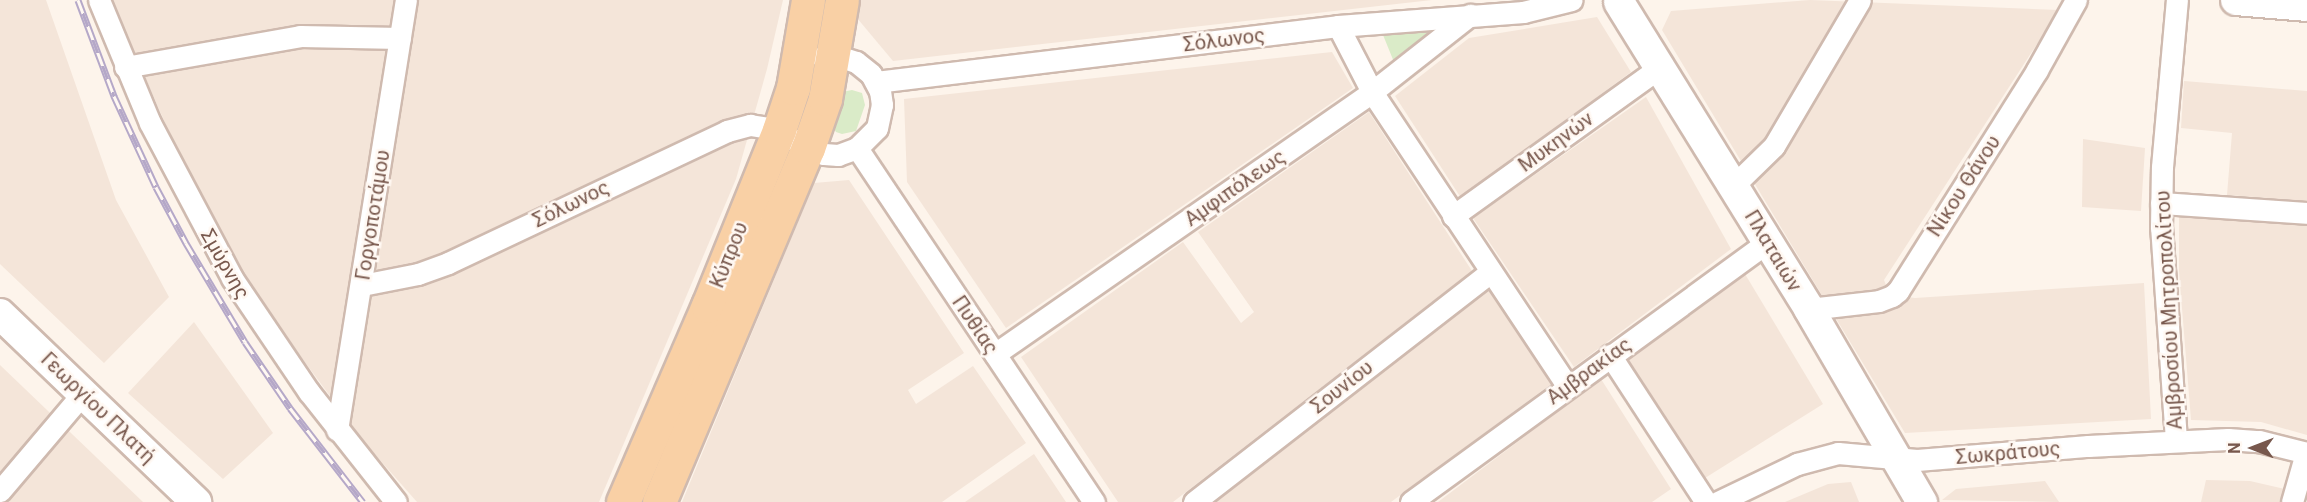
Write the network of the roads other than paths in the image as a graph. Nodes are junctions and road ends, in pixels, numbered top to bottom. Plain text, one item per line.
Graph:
1 (99, 0) edge
2 (406, 0) edge
3 (808, 0) edge
4 (842, 0) edge
5 (1572, 0) edge
6 (1860, 0) edge
7 (2076, 0) edge
8 (2177, 0) edge
9 (2236, 0) edge
10 (1615, 1) edge
11 (2307, 6) edge
12 (1470, 15) junction
13 (1338, 26) junction
14 (400, 39) junction
15 (835, 56) junction
16 (125, 67) junction
17 (1659, 68) junction
18 (797, 71) junction
19 (876, 82) junction
20 (1372, 92) junction
21 (779, 130) junction
22 (808, 148) junction
23 (857, 148) junction
24 (1733, 186) junction
25 (2161, 203) junction
26 (2307, 213) edge
27 (1453, 216) junction
28 (1768, 242) junction
29 (1490, 272) junction
30 (362, 285) junction
31 (1809, 309) junction
32 (0, 314) edge
33 (995, 354) junction
34 (1610, 355) junction
35 (1567, 386) junction
36 (83, 393) junction
37 (337, 430) junction
38 (2176, 440) junction
39 (2307, 453) edge
40 (1897, 459) junction
41 (0, 491) edge
42 (1756, 494) edge
43 (196, 502) edge
44 (396, 502) edge
45 (623, 502) edge
46 (659, 502) edge
47 (1094, 502) edge
48 (1194, 502) edge
49 (1411, 502) edge
50 (1706, 502) edge
51 (1718, 502) edge
52 (1922, 502) edge
53 (2292, 502) edge

1 - 16 street, Σμύρνης
2 - 14 street, Γοργοποτάμου
3 - 18 main road, Κύπρου
4 - 15 main road, Κύπρου
5 - 12 street, Σόλωνος
6 - 24 street
7 - 31 street, Νίκου Θάνου
8 - 25 street, Αμβροσίου Μητροπολίτου
9 - 11 street
10 - 17 street, Πλαταιών
12 - 13 street, Σόλωνος
12 - 20 street, Αμφιπόλεως
13 - 19 street, Σόλωνος
13 - 20 street
14 - 16 street
14 - 30 street, Γοργοποτάμου
15 - 18 street
15 - 19 street
15 - 22 main road, Κύπρου
16 - 37 street, Σμύρνης
17 - 24 street, Πλαταιών
17 - 27 street, Μυκηνών
18 - 21 main road, Κύπρου
19 - 23 street
20 - 27 street
20 - 33 street, Αμφιπόλεως
21 - 22 street
21 - 30 street, Σόλωνος
21 - 45 main road, Κύπρου
22 - 23 street
22 - 46 main road, Κύπρου
23 - 33 street, Πυθίας
24 - 28 street, Πλαταιών
25 - 26 street
25 - 38 street, Αμβροσίου Μητροπολίτου
27 - 29 street
28 - 31 street, Πλαταιών
28 - 34 street, Αμβρακίας
29 - 35 street
29 - 48 street, Σουνίου
30 - 37 street, Γοργοποτάμου
31 - 40 street, Πλαταιών
32 - 36 street, Γεωργίου Πλατή
33 - 47 street, Πυθίας
34 - 35 street, Αμβρακίας
34 - 50 street
35 - 49 street, Αμβρακίας
36 - 41 street
36 - 43 street, Γεωργίου Πλατή
37 - 44 street, Σμύρνης
38 - 39 street, Σωκράτους
38 - 40 street, Σωκράτους
39 - 53 street
40 - 42 street, Σωκράτους
40 - 52 street, Πλαταιών
42 - 51 street, Σωκράτους

